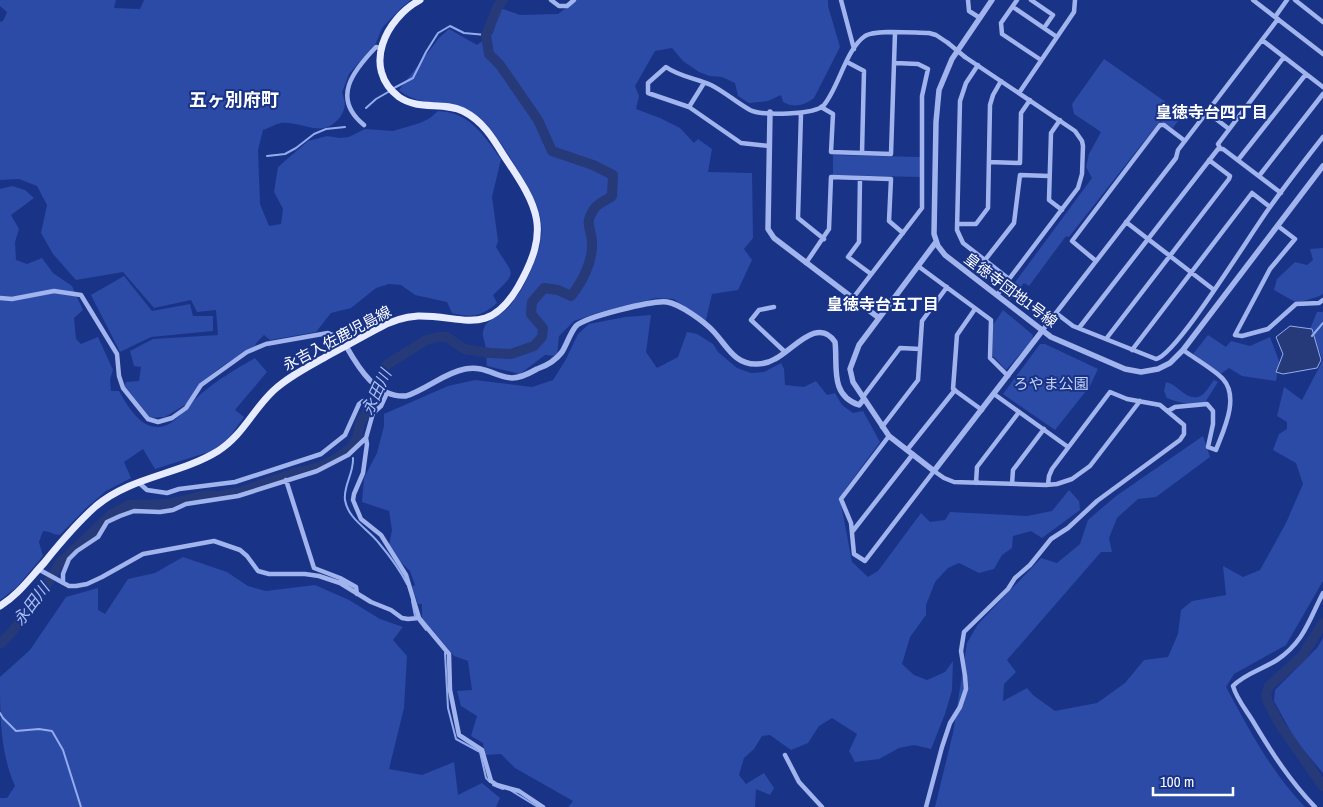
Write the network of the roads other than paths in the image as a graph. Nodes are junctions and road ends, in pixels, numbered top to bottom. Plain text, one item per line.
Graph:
1 (420, 0) edge
2 (551, 0) edge
3 (574, 0) edge
4 (841, 0) edge
5 (968, 0) edge
6 (992, 0) edge
7 (1017, 0) edge
8 (1031, 0) edge
9 (1075, 0) edge
10 (1253, 0) edge
11 (1287, 0) edge
12 (1295, 0) edge
13 (1012, 6) junction
14 (980, 18) junction
15 (1276, 18) junction
16 (1323, 22) edge
17 (1044, 28) junction
18 (895, 33) junction
19 (1057, 37) junction
20 (1262, 40) junction
21 (854, 49) junction
22 (380, 52) junction
23 (1323, 54) edge
24 (1284, 57) junction
25 (1041, 60) junction
26 (847, 62) junction
27 (894, 63) junction
28 (978, 65) junction
29 (1306, 74) junction
30 (1002, 81) junction
31 (704, 83) junction
32 (1323, 87) edge
33 (1019, 93) junction
34 (1323, 94) edge
35 (1030, 100) junction
36 (689, 107) junction
37 (821, 107) junction
38 (770, 112) junction
39 (1207, 112) junction
40 (802, 113) junction
41 (1060, 120) junction
42 (364, 125) dead end
43 (1229, 129) junction
44 (1323, 137) edge
45 (1184, 141) junction
46 (769, 146) junction
47 (1220, 148) junction
48 (862, 153) junction
49 (1209, 160) junction
50 (1238, 160) junction
51 (989, 162) junction
52 (1323, 168) edge
53 (1050, 176) junction
54 (1259, 176) junction
55 (860, 178) junction
56 (1280, 193) junction
57 (1270, 207) junction
58 (1062, 210) junction
59 (1126, 222) junction
60 (957, 224) junction
61 (1278, 226) junction
62 (903, 233) junction
63 (824, 239) junction
64 (1148, 239) junction
65 (936, 242) junction
66 (1170, 256) junction
67 (986, 260) junction
68 (1096, 261) junction
69 (806, 263) junction
70 (918, 266) junction
71 (1191, 272) junction
72 (871, 274) junction
73 (1009, 279) junction
74 (947, 287) junction
75 (1214, 290) junction
76 (997, 295) junction
77 (0, 298) edge
78 (853, 298) junction
79 (1323, 300) edge
80 (774, 307) dead end
81 (975, 308) junction
82 (1056, 312) junction
83 (879, 318) junction
84 (1079, 328) junction
85 (1042, 331) junction
86 (1106, 339) junction
87 (346, 346) junction
88 (920, 349) junction
89 (1132, 350) junction
90 (1183, 350) junction
91 (785, 352) junction
92 (1008, 376) junction
93 (955, 390) junction
94 (388, 394) junction
95 (994, 394) junction
96 (864, 398) junction
97 (1140, 401) junction
98 (982, 410) junction
99 (372, 412) junction
100 (1019, 412) junction
101 (1168, 412) junction
102 (882, 427) junction
103 (1044, 430) junction
104 (889, 436) junction
105 (366, 438) junction
106 (1068, 447) junction
107 (907, 450) junction
108 (912, 454) junction
109 (934, 472) junction
110 (286, 480) junction
111 (138, 482) junction
112 (976, 483) junction
113 (1012, 484) junction
114 (1048, 484) junction
115 (852, 533) junction
116 (41, 570) junction
117 (60, 582) junction
118 (1323, 593) edge
119 (357, 594) junction
120 (0, 606) edge
121 (419, 618) junction
122 (785, 755) dead end
123 (543, 807) edge
124 (822, 807) edge
125 (926, 807) edge
126 (1315, 807) edge

1 - 22 main road
2 - 3 street
4 - 21 street
5 - 14 street
6 - 14 street
7 - 13 street
8 - 17 street
9 - 19 street
10 - 15 street
11 - 15 street
12 - 16 street
13 - 17 street
13 - 25 street
14 - 65 street
15 - 20 street
15 - 23 street
17 - 19 street
18 - 21 street
18 - 27 street
18 - 28 street, bridge
19 - 25 street
20 - 24 street
20 - 39 street
21 - 26 street
22 - 42 street
22 - 87 main road, 永吉入佐鹿児島線
24 - 29 street
24 - 43 street
25 - 33 street
26 - 37 street
26 - 48 street
27 - 48 street
27 - 62 street
28 - 30 street
28 - 60 street
29 - 32 street
29 - 50 street
30 - 33 street
30 - 51 street
31 - 36 street
31 - 36 street
31 - 38 street
33 - 35 street
34 - 54 street
35 - 41 street
35 - 51 street
36 - 46 street
37 - 40 street
37 - 48 street
38 - 40 street
38 - 46 street
39 - 43 street
39 - 45 street
40 - 63 street
41 - 53 street
41 - 58 street
43 - 47 street
44 - 56 street
45 - 59 street
45 - 68 street
46 - 69 street
47 - 49 street
47 - 50 street
49 - 64 street
49 - 66 street
50 - 54 street
51 - 60 street
52 - 61 street, 皇徳寺団地1号線
53 - 58 street
53 - 67 street
54 - 56 street
55 - 62 street
55 - 63 street
55 - 72 street
56 - 57 street
57 - 71 street
57 - 75 street
58 - 73 street
59 - 64 street
59 - 68 street
60 - 67 street
61 - 79 street
61 - 90 street, 皇徳寺団地1号線
62 - 72 street
63 - 69 street
64 - 66 street
64 - 84 street
65 - 70 street
65 - 76 street, 皇徳寺団地1号線
66 - 71 street
66 - 86 street
67 - 73 street
68 - 82 street
69 - 78 street
70 - 74 street
70 - 83 street
71 - 75 street
71 - 89 street
72 - 78 street
73 - 76 street
74 - 81 street
74 - 88 street
75 - 89 street
76 - 85 street, 皇徳寺団地1号線
77 - 87 street
78 - 83 street
80 - 91 street
81 - 92 street
81 - 93 street
82 - 84 street
82 - 85 street
83 - 96 street
84 - 86 street
85 - 90 street, 皇徳寺団地1号線
85 - 92 street
86 - 89 street
87 - 94 street
87 - 111 main road, 永吉入佐鹿児島線
88 - 96 street
88 - 102 street
90 - 101 street
91 - 94 street
91 - 96 street
92 - 95 street
93 - 98 street
93 - 107 street
94 - 99 street
95 - 98 street
95 - 100 street
96 - 102 street
97 - 101 street
97 - 106 street
97 - 114 street
98 - 109 street
99 - 105 street
99 - 111 street
100 - 103 street
100 - 112 street
101 - 125 street
102 - 104 street
103 - 106 street
103 - 113 street
104 - 107 street
104 - 115 street
105 - 110 street
105 - 121 street
106 - 114 street
107 - 108 street
108 - 109 street
108 - 115 street
109 - 112 street
109 - 115 street
110 - 117 street
110 - 119 street
111 - 116 main road, 永吉入佐鹿児島線
112 - 113 street
113 - 114 street
116 - 117 street
116 - 120 main road, 永吉入佐鹿児島線
117 - 119 street
118 - 126 street
119 - 121 street
121 - 123 street
122 - 124 street

